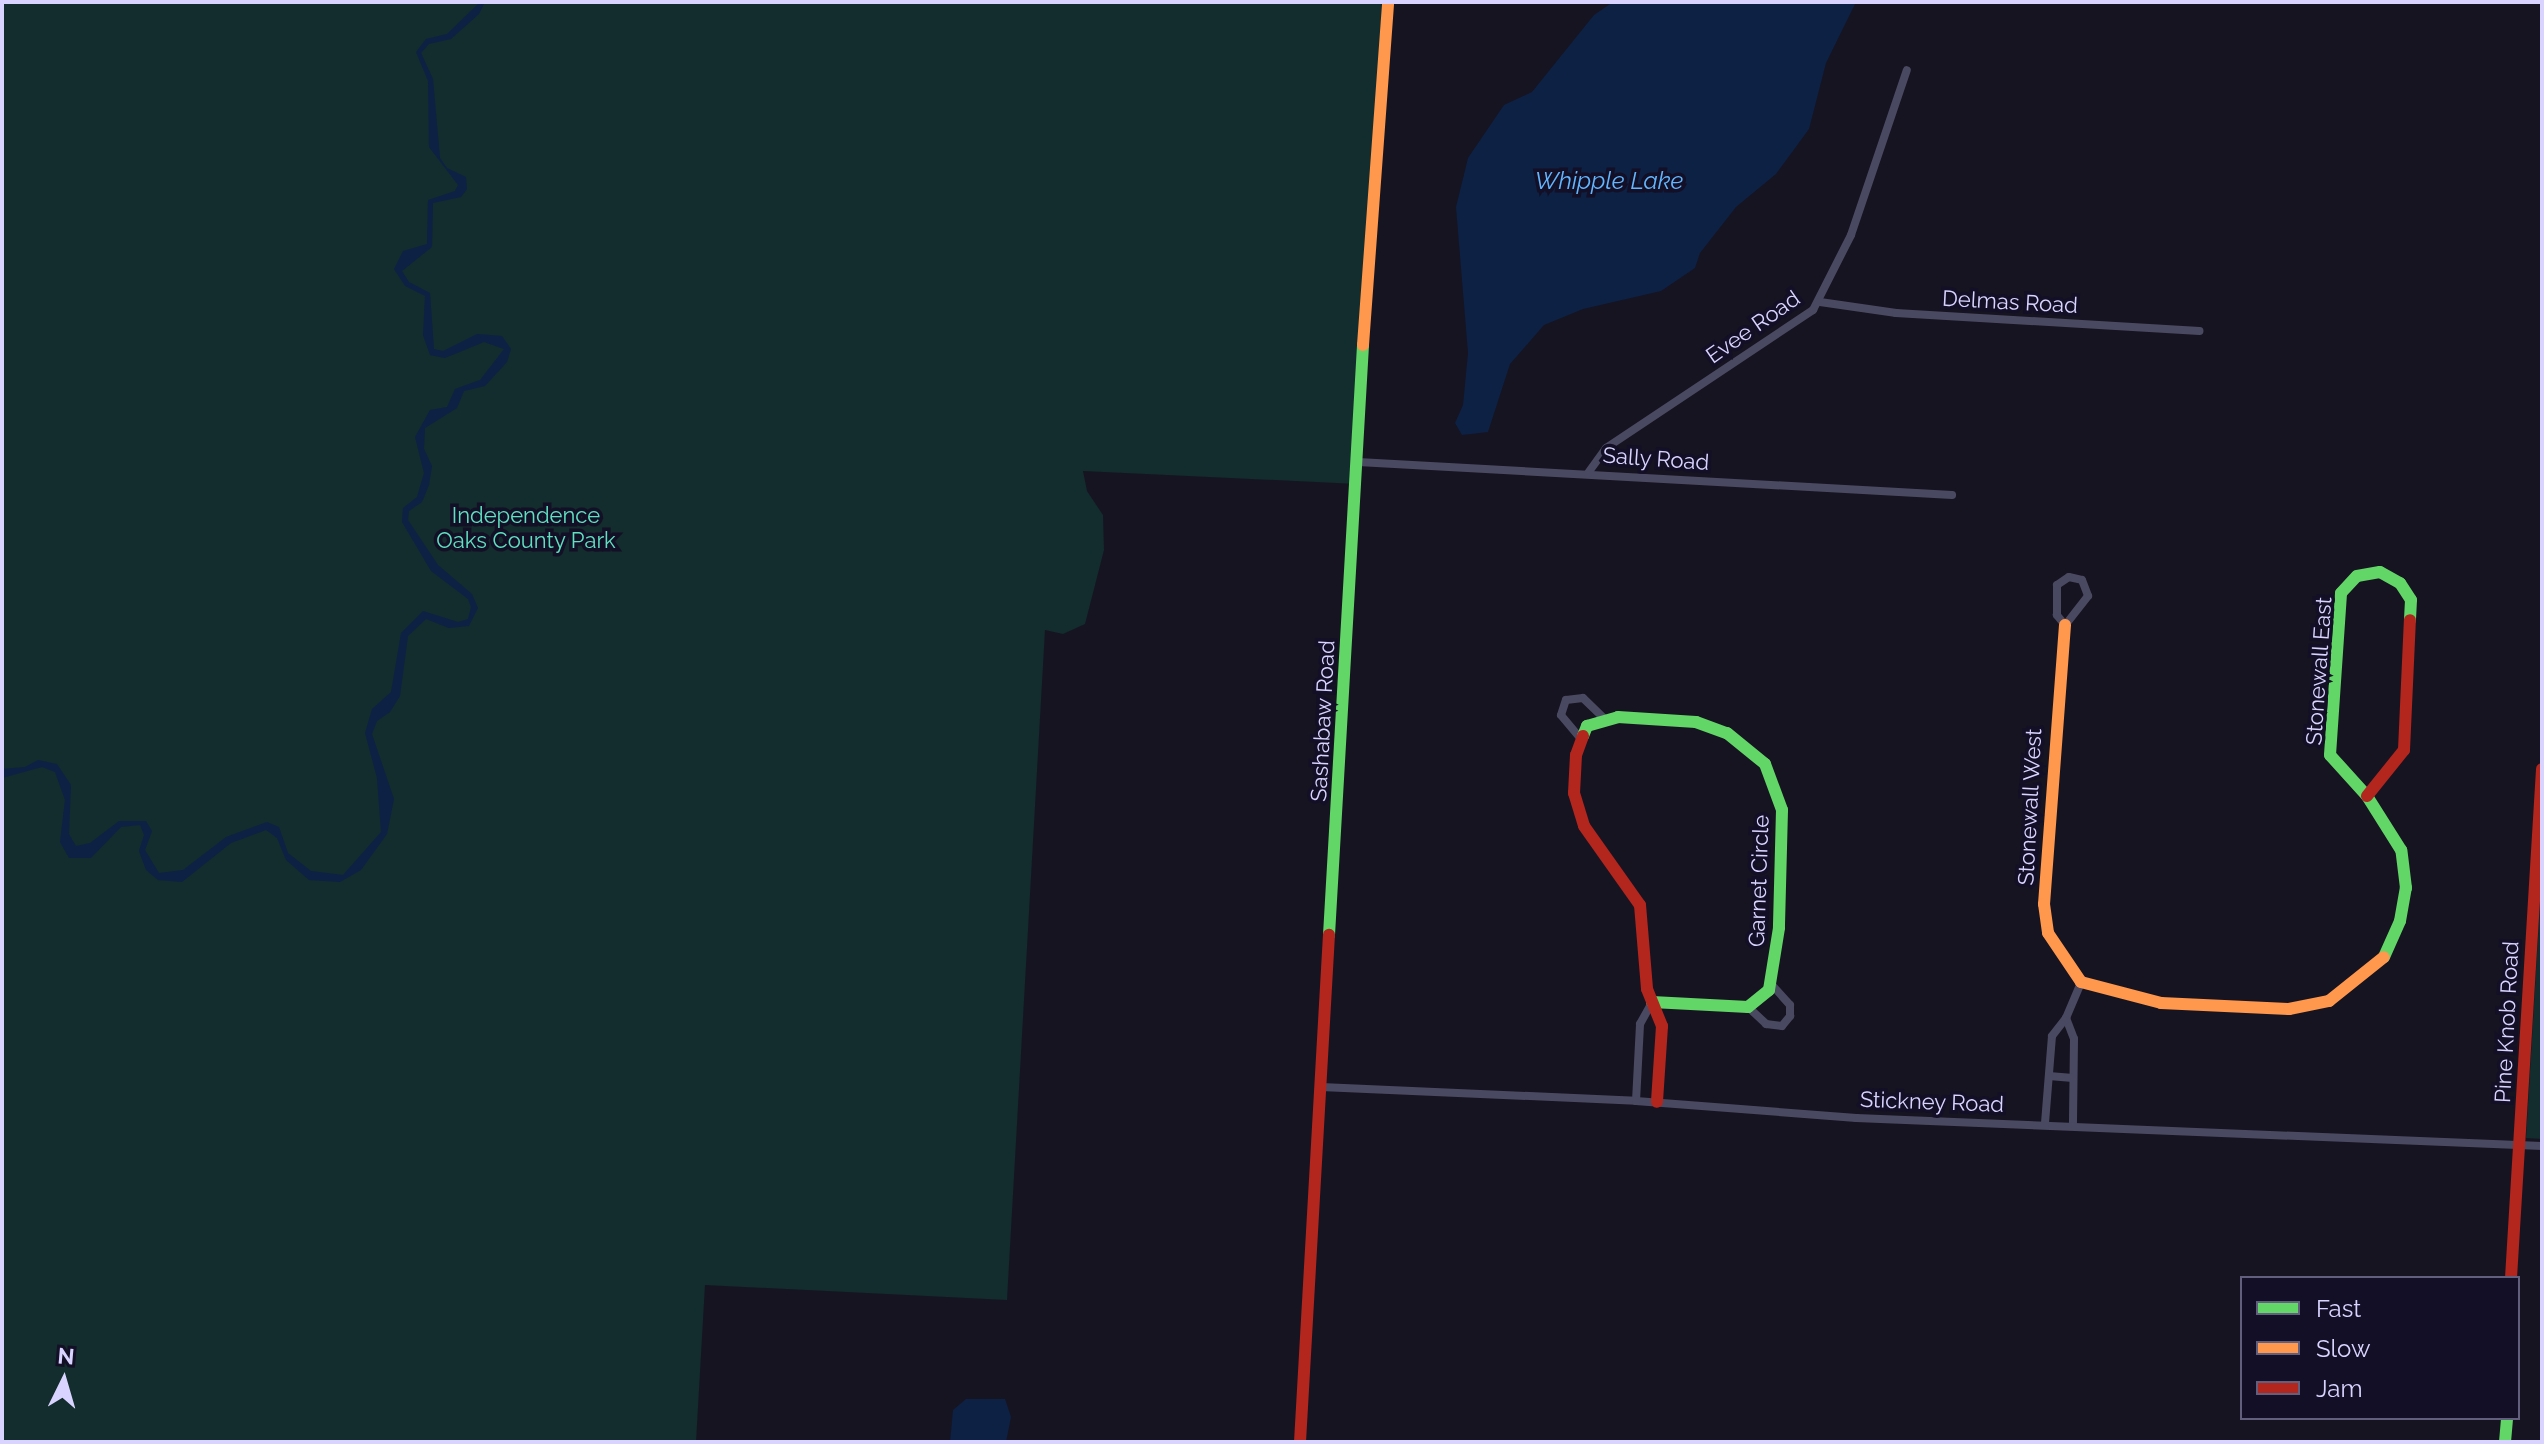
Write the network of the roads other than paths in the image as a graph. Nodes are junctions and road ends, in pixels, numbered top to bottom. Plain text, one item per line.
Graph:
1 (1388, 2) edge
2 (1907, 70) dead end
3 (1820, 302) junction
4 (2199, 331) dead end
5 (1358, 462) junction
6 (1588, 473) junction
7 (1952, 495) dead end
8 (2065, 625) junction
9 (1605, 719) junction
10 (1581, 739) junction
11 (2542, 769) edge
12 (2367, 796) junction
13 (2081, 982) junction
14 (1771, 984) junction
15 (1652, 1002) junction
16 (1748, 1007) junction
17 (2066, 1018) junction
18 (2049, 1076) junction
19 (2073, 1078) junction
20 (1321, 1087) junction
21 (1636, 1101) junction
22 (1657, 1102) junction
23 (2045, 1123) junction
24 (2073, 1124) junction
25 (2520, 1144) junction
26 (2542, 1146) edge
27 (2511, 1276) edge
28 (2507, 1420) edge
29 (1300, 1442) edge
30 (2505, 1442) edge

1 - 5 street, Sashabaw Road
2 - 3 street, Evee Road
3 - 4 street, Delmas Road
3 - 6 street, Evee Road
5 - 6 street, Sally Road
5 - 20 street, Sashabaw Road
6 - 7 street, Sally Road
8 - 8 street
8 - 13 street, Stonewall West
9 - 10 street
9 - 10 street, Garnet Circle
9 - 14 street, Garnet Circle
10 - 15 street
11 - 25 street, Pine Knob Road
12 - 12 street, Stonewall East
12 - 13 street, Stonewall East
13 - 17 street
14 - 16 street
14 - 16 street
15 - 16 street
15 - 21 street
15 - 22 street
17 - 18 street
17 - 19 street
18 - 19 street
18 - 23 street
19 - 24 street
20 - 21 street, Stickney Road
20 - 29 street, Sashabaw Road
21 - 22 street, Stickney Road
22 - 23 street, Stickney Road
23 - 24 street, Stickney Road
24 - 25 street, Stickney Road
25 - 26 street, Stickney Road
25 - 27 street, Pine Knob Road
28 - 30 street

